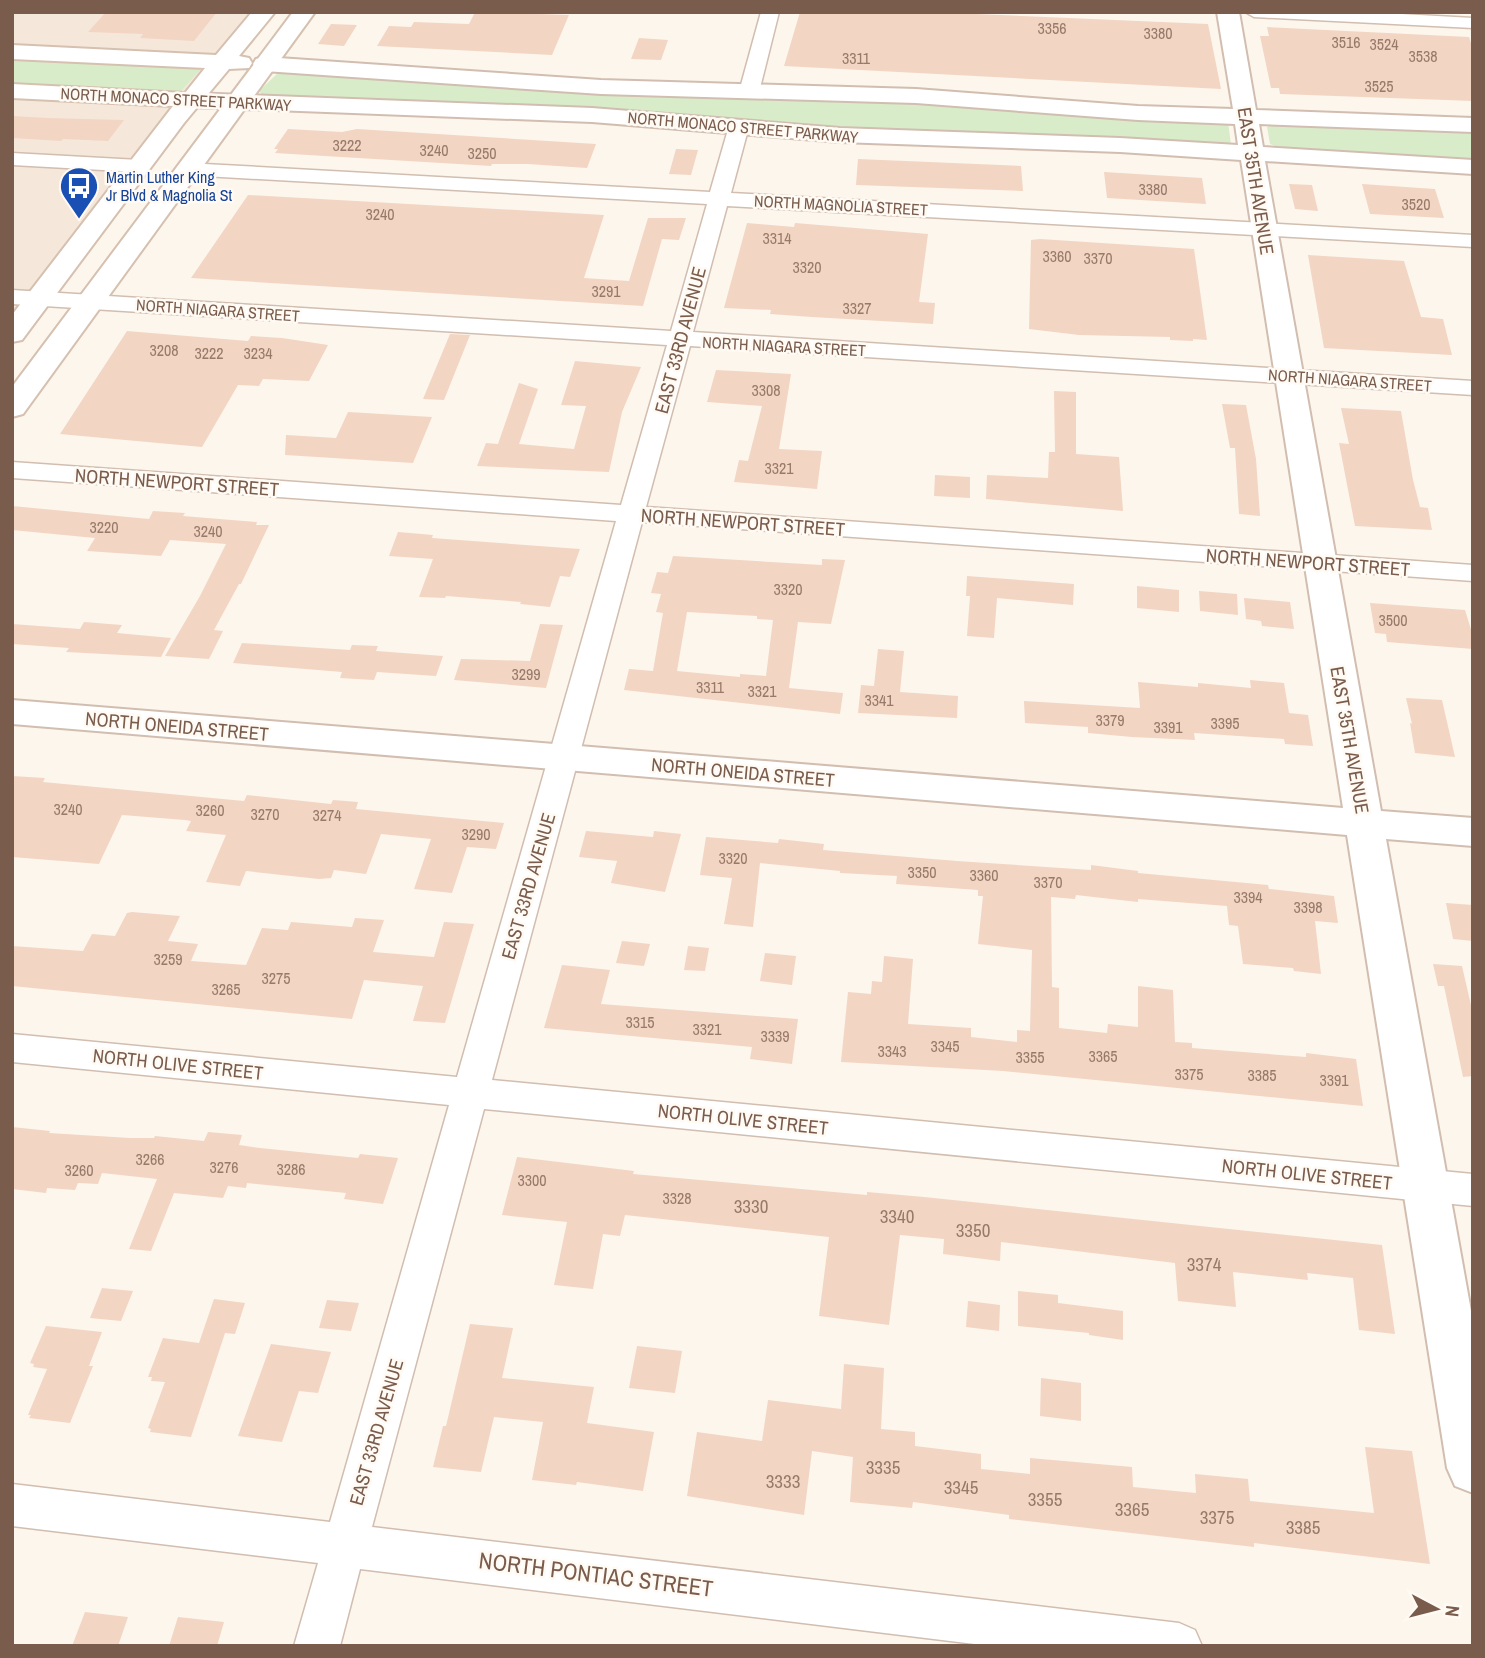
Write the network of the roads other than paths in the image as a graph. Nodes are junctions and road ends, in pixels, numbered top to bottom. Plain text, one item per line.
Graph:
1 (264, 12) edge
2 (303, 12) edge
3 (770, 12) edge
4 (1228, 12) edge
5 (1254, 12) edge
6 (1473, 23) edge
7 (12, 52) edge
8 (223, 62) junction
9 (264, 64) junction
10 (12, 91) edge
11 (749, 92) junction
12 (191, 100) junction
13 (235, 102) junction
14 (1245, 116) junction
15 (1473, 125) edge
16 (739, 126) junction
17 (1251, 153) junction
18 (12, 159) edge
19 (131, 166) junction
20 (1473, 167) edge
21 (197, 169) junction
22 (718, 198) junction
23 (1264, 230) junction
24 (1473, 241) edge
25 (12, 297) edge
26 (39, 299) junction
27 (90, 302) junction
28 (12, 334) edge
29 (680, 339) junction
30 (1289, 376) junction
31 (1473, 388) edge
32 (12, 408) edge
33 (12, 470) edge
34 (633, 514) junction
35 (1320, 562) junction
36 (1473, 573) edge
37 (12, 712) edge
38 (564, 757) junction
39 (1364, 823) junction
40 (1473, 832) edge
41 (12, 1048) edge
42 (470, 1092) junction
43 (1425, 1185) junction
44 (1473, 1190) edge
45 (1473, 1468) edge
46 (12, 1505) edge
47 (345, 1544) junction
48 (317, 1646) edge
49 (1179, 1646) edge

1 - 8 street
2 - 9 street
3 - 11 street
4 - 14 street, EAST 35TH AVENUE
5 - 6 street
7 - 8 street, NORTH MONACO STREET PARKWAY
8 - 9 street, NORTH MONACO STREET PARKWAY
8 - 12 street
9 - 11 street, NORTH MONACO STREET PARKWAY
9 - 13 street
10 - 12 street, NORTH MONACO STREET PARKWAY
11 - 14 street, NORTH MONACO STREET PARKWAY
12 - 13 street, NORTH MONACO STREET PARKWAY
12 - 19 street
13 - 16 street, NORTH MONACO STREET PARKWAY
13 - 21 street
14 - 15 street, NORTH MONACO STREET PARKWAY
14 - 17 street, EAST 35TH AVENUE
16 - 17 street, NORTH MONACO STREET PARKWAY
16 - 22 street, EAST 33RD AVENUE
17 - 20 street, NORTH MONACO STREET PARKWAY
17 - 23 street, EAST 35TH AVENUE
18 - 19 street
19 - 26 street
21 - 22 street, NORTH MAGNOLIA STREET
21 - 27 street
22 - 23 street, NORTH MAGNOLIA STREET
22 - 29 street, EAST 33RD AVENUE
23 - 24 street, NORTH MAGNOLIA STREET
23 - 30 street, EAST 35TH AVENUE
25 - 26 street, NORTH NIAGARA STREET
26 - 27 street, NORTH NIAGARA STREET
26 - 28 street
27 - 29 street, NORTH NIAGARA STREET
27 - 32 street
29 - 30 street, NORTH NIAGARA STREET
29 - 34 street, EAST 33RD AVENUE
30 - 31 street, NORTH NIAGARA STREET
30 - 35 street, EAST 35TH AVENUE
33 - 34 street, NORTH NEWPORT STREET
34 - 35 street, NORTH NEWPORT STREET
34 - 38 street, EAST 33RD AVENUE
35 - 36 street, NORTH NEWPORT STREET
35 - 39 street, EAST 35TH AVENUE
37 - 38 street, NORTH ONEIDA STREET
38 - 39 street, NORTH ONEIDA STREET
38 - 42 street, EAST 33RD AVENUE
39 - 40 street, NORTH ONEIDA STREET
39 - 43 street, EAST 35TH AVENUE
41 - 42 street, NORTH OLIVE STREET
42 - 43 street, NORTH OLIVE STREET
42 - 47 street, EAST 33RD AVENUE
43 - 44 street, NORTH OLIVE STREET
43 - 45 street, EAST 35TH AVENUE
46 - 47 street, NORTH PONTIAC STREET
47 - 48 street, EAST 33RD AVENUE
47 - 49 street, NORTH PONTIAC STREET

